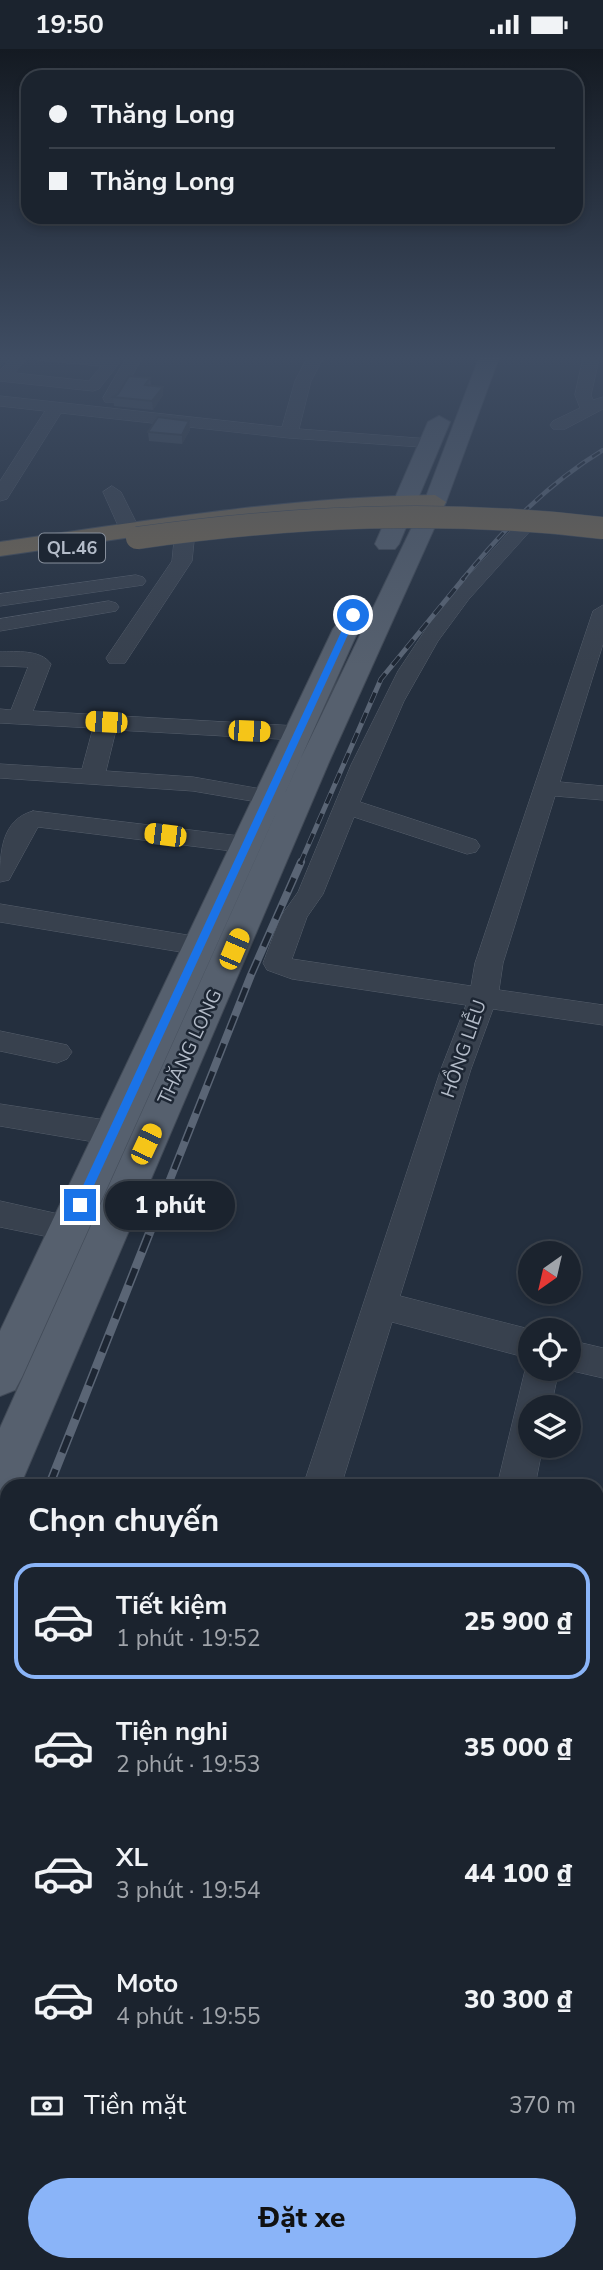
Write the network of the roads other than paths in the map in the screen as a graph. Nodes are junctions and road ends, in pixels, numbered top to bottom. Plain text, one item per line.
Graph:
1 (22, 459) edge
2 (427, 459) edge
3 (441, 459) edge
4 (112, 492) dead end
5 (0, 495) edge
6 (417, 510) junction
7 (603, 528) edge
8 (134, 534) junction
9 (603, 534) edge
10 (184, 541) junction
11 (1, 558) edge
12 (136, 581) dead end
13 (0, 600) edge
14 (108, 607) dead end
15 (603, 611) edge
16 (0, 625) edge
17 (598, 645) edge
18 (117, 658) dead end
19 (0, 659) edge
20 (9, 717) edge
21 (106, 722) junction
22 (297, 733) junction
23 (0, 771) edge
24 (92, 778) junction
25 (547, 788) junction
26 (603, 793) edge
27 (269, 797) junction
28 (346, 806) junction
29 (467, 846) dead end
30 (263, 847) junction
31 (0, 874) edge
32 (0, 913) edge
33 (199, 946) junction
34 (483, 999) junction
35 (603, 1015) edge
36 (0, 1041) edge
37 (57, 1052) dead end
38 (0, 1115) edge
39 (112, 1133) junction
40 (0, 1214) edge
41 (69, 1228) junction
42 (382, 1305) junction
43 (518, 1342) edge
44 (581, 1358) edge
45 (603, 1363) edge
46 (0, 1377) edge
47 (522, 1458) edge
48 (0, 1479) edge
49 (324, 1479) edge
50 (517, 1479) edge

1 - 5 street
2 - 6 main road
3 - 6 main road
4 - 8 street
6 - 8 highway
6 - 10 highway
6 - 22 main road, THĂNG LONG
6 - 30 main road, THĂNG LONG
7 - 8 highway, QL.46, bridge
8 - 11 highway, QL.46
9 - 28 street
10 - 11 highway
10 - 18 street
12 - 13 street
14 - 16 street
15 - 17 street, HỒNG LIỄU
17 - 25 street, HỒNG LIỄU
19 - 20 street
20 - 21 street
21 - 22 street
21 - 24 street
22 - 27 main road, THĂNG LONG
23 - 24 street
24 - 27 street
25 - 26 street
25 - 34 street, HỒNG LIỄU
27 - 30 main road, THĂNG LONG
28 - 29 street
28 - 34 street
30 - 31 street
30 - 33 main road, THĂNG LONG
30 - 48 main road, THĂNG LONG
32 - 33 street
33 - 39 main road, THĂNG LONG
34 - 35 street
34 - 42 street, HỒNG LIỄU
36 - 37 street
38 - 39 street
39 - 41 main road, THĂNG LONG
40 - 41 street
41 - 46 main road, THĂNG LONG
42 - 43 street
42 - 49 street, HỒNG LIỄU
44 - 45 street
47 - 50 street

